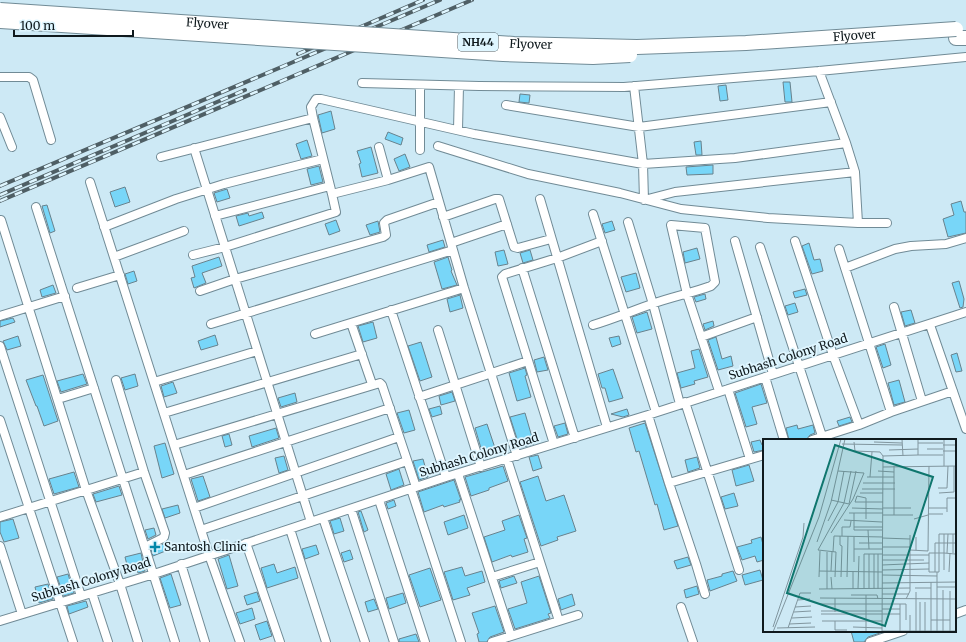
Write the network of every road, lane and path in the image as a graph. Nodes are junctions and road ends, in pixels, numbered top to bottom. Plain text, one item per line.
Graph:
1 (0, 10) edge
2 (0, 21) edge
3 (961, 34) edge
4 (966, 57) edge
5 (820, 71) junction
6 (0, 77) edge
7 (362, 83) dead end
8 (420, 85) junction
9 (459, 86) junction
10 (634, 86) junction
11 (831, 102) junction
12 (506, 105) dead end
13 (0, 116) edge
14 (313, 118) junction
15 (421, 122) junction
16 (639, 127) junction
17 (458, 130) junction
18 (51, 140) dead end
19 (846, 143) junction
20 (438, 146) dead end
21 (12, 147) dead end
22 (379, 147) dead end
23 (194, 148) junction
24 (420, 150) dead end
25 (161, 157) dead end
26 (323, 159) junction
27 (643, 164) junction
28 (855, 172) junction
29 (388, 180) junction
30 (90, 182) dead end
31 (207, 190) junction
32 (331, 190) junction
33 (540, 199) dead end
34 (644, 200) junction
35 (439, 202) junction
36 (36, 207) dead end
37 (593, 214) dead end
38 (215, 216) junction
39 (443, 217) junction
40 (1, 220) edge
41 (628, 222) dead end
42 (858, 223) junction
43 (507, 224) junction
44 (887, 224) dead end
45 (104, 227) junction
46 (184, 231) dead end
47 (966, 238) edge
48 (551, 239) junction
49 (602, 241) junction
50 (735, 241) dead end
51 (795, 241) dead end
52 (452, 246) junction
53 (760, 246) dead end
54 (225, 247) junction
55 (839, 250) dead end
56 (193, 255) dead end
57 (114, 257) junction
58 (557, 258) junction
59 (522, 268) junction
60 (845, 268) junction
61 (120, 276) junction
62 (235, 279) junction
63 (77, 288) dead end
64 (464, 288) junction
65 (200, 291) dead end
66 (687, 294) junction
67 (65, 296) junction
68 (653, 304) junction
69 (28, 307) junction
70 (894, 307) dead end
71 (391, 310) junction
72 (966, 312) edge
73 (246, 314) junction
74 (625, 315) junction
75 (0, 316) edge
76 (757, 317) junction
77 (352, 323) junction
78 (211, 324) dead end
79 (930, 325) junction
80 (593, 326) dead end
81 (438, 330) dead end
82 (902, 333) junction
83 (314, 334) dead end
84 (701, 337) junction
85 (869, 343) junction
86 (0, 346) edge
87 (257, 351) junction
88 (362, 354) junction
89 (833, 355) junction
90 (528, 361) junction
91 (798, 366) junction
92 (491, 374) junction
93 (773, 374) junction
94 (764, 377) junction
95 (116, 380) dead end
96 (154, 382) junction
97 (267, 383) junction
98 (372, 384) junction
99 (456, 385) junction
100 (94, 388) junction
101 (728, 389) junction
102 (719, 391) junction
103 (953, 391) junction
104 (419, 397) junction
105 (58, 399) junction
106 (922, 401) junction
107 (683, 403) junction
108 (390, 408) junction
109 (891, 412) junction
110 (164, 413) junction
111 (277, 413) junction
112 (652, 413) junction
113 (0, 420) edge
114 (859, 425) junction
115 (607, 427) junction
116 (966, 429) edge
117 (822, 436) junction
118 (399, 437) junction
119 (575, 438) junction
120 (784, 439) edge
121 (814, 439) edge
122 (286, 441) junction
123 (554, 444) junction
124 (174, 445) junction
125 (763, 455) edge
126 (517, 456) junction
127 (507, 459) junction
128 (750, 459) junction
129 (407, 461) junction
130 (481, 467) junction
131 (144, 472) junction
132 (707, 472) junction
133 (295, 473) junction
134 (458, 474) junction
135 (184, 475) junction
136 (446, 477) junction
137 (123, 478) junction
138 (669, 483) junction
139 (413, 488) junction
140 (86, 490) junction
141 (303, 496) junction
142 (379, 500) junction
143 (50, 501) junction
144 (29, 508) junction
145 (194, 508) junction
146 (351, 509) junction
147 (0, 517) edge
148 (323, 518) junction
149 (311, 522) junction
150 (290, 529) junction
151 (201, 530) junction
152 (246, 543) junction
153 (0, 546) edge
154 (145, 547) junction
155 (209, 555) junction
156 (540, 562) junction
157 (181, 564) junction
158 (739, 570) dead end
159 (154, 574) junction
160 (492, 577) junction
161 (120, 584) junction
162 (92, 593) junction
163 (705, 594) dead end
164 (81, 596) junction
165 (60, 603) junction
166 (681, 607) dead end
167 (966, 610) edge
168 (22, 614) junction
169 (956, 614) edge
170 (578, 615) dead end
171 (0, 621) edge
172 (559, 621) junction
173 (900, 632) edge
174 (511, 636) junction
175 (72, 642) edge
176 (108, 642) edge
177 (138, 642) edge
178 (175, 642) edge
179 (206, 642) edge
180 (240, 642) edge
181 (280, 642) edge
182 (326, 642) edge
183 (365, 642) edge
184 (394, 642) edge
185 (425, 642) edge
186 (461, 642) edge
187 (492, 642) edge
188 (693, 642) edge
189 (870, 642) edge

1 - 3 highway, Flyover / NH44, bridge
2 - 3 highway, Flyover / NH44, bridge
4 - 5 street
5 - 10 street
5 - 11 street
6 - 18 street
7 - 8 street
8 - 9 street
8 - 15 street
9 - 10 street
9 - 17 street
10 - 16 street
11 - 16 street
11 - 19 street
12 - 16 street
13 - 21 street
14 - 15 street
14 - 23 street
14 - 26 street
15 - 17 street
15 - 24 street
16 - 27 street
17 - 27 street
19 - 27 street
19 - 28 street
20 - 34 street
22 - 29 street
23 - 25 street
23 - 31 street
26 - 31 street
26 - 32 street
27 - 34 street
28 - 34 street
28 - 42 street
29 - 32 street
29 - 35 street
30 - 45 street
31 - 38 street
31 - 45 street
32 - 38 street
32 - 54 street
33 - 48 street
34 - 42 street
35 - 39 street
35 - 62 street
36 - 67 street
37 - 49 street
38 - 54 street
39 - 43 street
39 - 52 street
40 - 69 street
41 - 68 street
42 - 44 street
43 - 48 street
43 - 52 street
45 - 57 street
46 - 57 street
47 - 60 street
48 - 58 street
49 - 58 street
49 - 74 street
50 - 76 street
51 - 89 street
52 - 64 street
52 - 73 street
53 - 91 street
54 - 56 street
54 - 62 street
55 - 60 street
57 - 61 street
58 - 59 street
58 - 115 street
59 - 90 street
59 - 119 street
60 - 85 street
61 - 63 street
61 - 96 street
62 - 65 street
62 - 73 street
64 - 71 street
64 - 92 street
66 - 66 street
66 - 68 street
66 - 84 street
67 - 69 street
67 - 100 street
68 - 74 street
68 - 107 street
69 - 75 street
69 - 105 street
70 - 82 street
71 - 77 street
71 - 104 street
72 - 79 street, Subhash Colony Road
73 - 78 street
73 - 87 street
74 - 80 street
74 - 112 street
76 - 84 street
76 - 93 street
77 - 83 street
77 - 88 street
79 - 82 street, Subhash Colony Road
79 - 103 street
81 - 99 street
82 - 85 street, Subhash Colony Road
82 - 106 street
84 - 102 street
85 - 89 street, Subhash Colony Road
85 - 109 street
86 - 143 street
87 - 96 street
87 - 97 street
88 - 97 street
88 - 98 street
89 - 91 street, Subhash Colony Road
89 - 114 street
90 - 92 street
90 - 123 street
91 - 93 street, Subhash Colony Road
91 - 117 street
92 - 99 street
92 - 126 street
93 - 94 street, Subhash Colony Road
94 - 101 street, Subhash Colony Road
94 - 120 street
95 - 131 street
96 - 110 street
97 - 110 street
97 - 111 street
98 - 108 street
98 - 111 street
99 - 104 street
99 - 130 street
100 - 105 street
100 - 137 street
101 - 102 street, Subhash Colony Road
101 - 128 street
102 - 107 street, Subhash Colony Road
103 - 106 street
103 - 116 street
104 - 136 street
105 - 140 street
106 - 109 street
107 - 112 street, Subhash Colony Road
107 - 132 street
108 - 118 street
108 - 122 street
109 - 114 street
110 - 124 street
111 - 122 street
111 - 124 street
112 - 115 street, Subhash Colony Road
112 - 138 street
113 - 144 street
114 - 117 street
115 - 119 street, Subhash Colony Road
117 - 121 street
118 - 129 street
118 - 133 street
119 - 123 street, Subhash Colony Road
122 - 133 street
122 - 135 street
123 - 126 street, Subhash Colony Road
124 - 135 street
125 - 128 street
126 - 127 street, Subhash Colony Road
127 - 130 street, Subhash Colony Road
127 - 156 street
128 - 132 street
129 - 139 street
129 - 141 street
130 - 134 street, Subhash Colony Road
131 - 137 street
131 - 154 street
132 - 138 street
132 - 158 street
133 - 141 street
133 - 145 street
134 - 136 street, Subhash Colony Road
134 - 160 street
135 - 145 street
136 - 139 street, Subhash Colony Road
137 - 140 street
137 - 154 street
138 - 163 street
139 - 142 street, Subhash Colony Road
139 - 186 street
140 - 143 street
140 - 161 street
141 - 149 street
141 - 151 street
142 - 146 street, Subhash Colony Road
142 - 185 street
143 - 144 street
143 - 164 street
144 - 147 street
144 - 165 street
145 - 151 street
146 - 148 street, Subhash Colony Road
146 - 184 street
148 - 149 street, Subhash Colony Road
148 - 183 street
149 - 150 street, Subhash Colony Road
150 - 152 street, Subhash Colony Road
150 - 182 street
151 - 155 street
152 - 155 street, Subhash Colony Road
152 - 181 street
153 - 168 street
154 - 159 street
155 - 157 street, Subhash Colony Road
155 - 180 street
156 - 160 street
156 - 172 street
157 - 159 street, Subhash Colony Road
157 - 179 street
159 - 161 street, Subhash Colony Road
159 - 178 street
160 - 174 street
161 - 162 street, Subhash Colony Road
161 - 177 street
162 - 164 street, Subhash Colony Road
162 - 176 street
164 - 165 street, Subhash Colony Road
165 - 168 street, Subhash Colony Road
165 - 175 street
166 - 188 street
167 - 169 street
168 - 171 street, Subhash Colony Road
170 - 172 street
172 - 174 street
173 - 189 street
174 - 187 street

